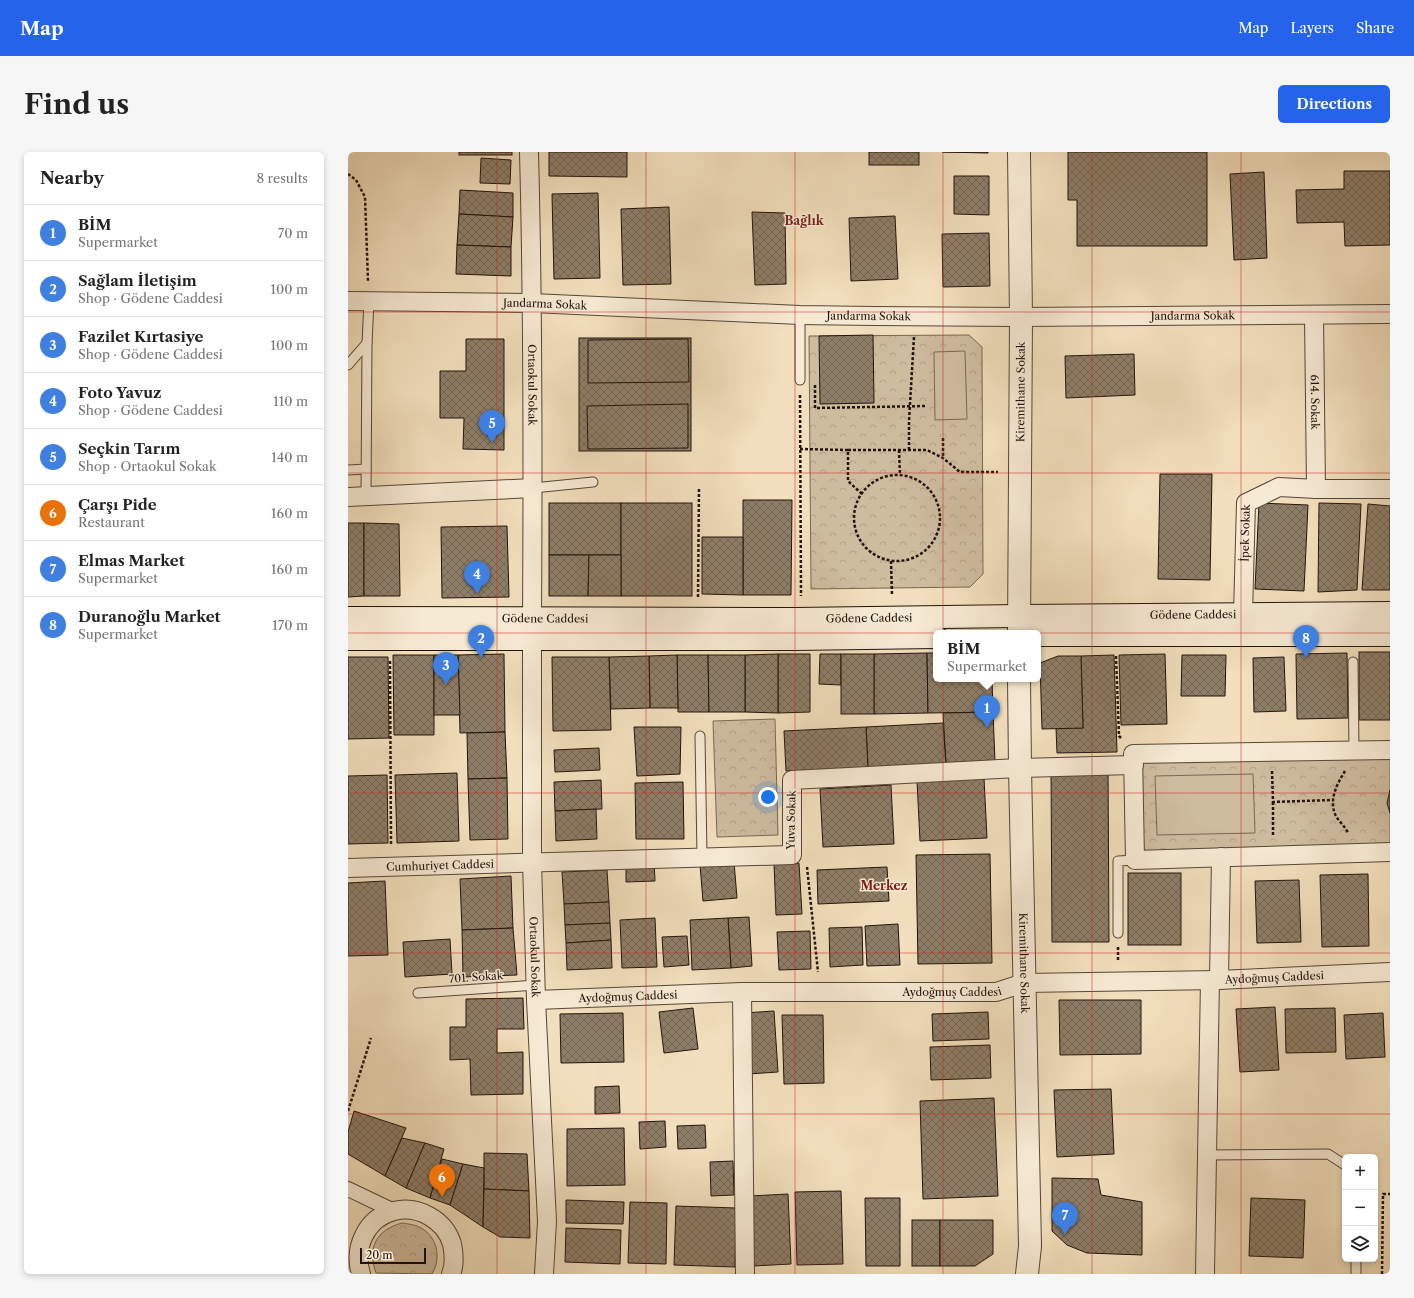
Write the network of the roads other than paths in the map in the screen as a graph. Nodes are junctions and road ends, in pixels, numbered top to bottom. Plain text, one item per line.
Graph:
1 (529, 152) edge
2 (1019, 152) edge
3 (348, 301) edge
4 (369, 301) junction
5 (532, 303) junction
6 (1390, 314) edge
7 (800, 315) junction
8 (1314, 315) junction
9 (1021, 317) junction
10 (367, 343) junction
11 (348, 365) edge
12 (800, 380) road end
13 (366, 469) junction
14 (348, 470) edge
15 (592, 482) dead end
16 (533, 488) junction
17 (1316, 489) junction
18 (1390, 489) edge
19 (366, 496) junction
20 (348, 497) edge
21 (1390, 613) edge
22 (1242, 614) junction
23 (348, 618) edge
24 (1019, 624) edge
25 (532, 628) junction
26 (1390, 635) edge
27 (1041, 636) edge
28 (933, 637) edge
29 (348, 639) edge
30 (1353, 662) dead end
31 (1019, 682) edge
32 (700, 736) dead end
33 (1390, 750) edge
34 (1354, 751) junction
35 (1134, 759) junction
36 (1020, 768) junction
37 (1390, 852) edge
38 (702, 856) junction
39 (1221, 857) junction
40 (1135, 860) junction
41 (532, 861) junction
42 (348, 868) edge
43 (1118, 932) road end
44 (1390, 972) edge
45 (1214, 980) junction
46 (1024, 983) junction
47 (536, 992) junction
48 (742, 992) junction
49 (418, 993) dead end
50 (1207, 1155) junction
51 (1342, 1163) edge
52 (348, 1189) edge
53 (394, 1211) junction
54 (1030, 1246) junction
55 (1356, 1262) edge
56 (356, 1263) edge
57 (451, 1274) edge
58 (544, 1274) edge
59 (745, 1274) edge
60 (1026, 1274) edge
61 (1038, 1274) edge
62 (1205, 1274) edge
63 (1356, 1274) edge

1 - 5 street, Ortaokul Sokak
2 - 9 main road, Kiremithane Sokak
3 - 4 street, Jandarma Sokak
4 - 5 street, Jandarma Sokak
4 - 10 lane
5 - 7 street, Jandarma Sokak
5 - 16 street, Ortaokul Sokak
6 - 8 street, Jandarma Sokak
7 - 9 street, Jandarma Sokak
7 - 12 lane
8 - 9 street, Jandarma Sokak
8 - 17 street, 614. Sokak
9 - 24 main road, Kiremithane Sokak
10 - 11 lane
10 - 13 lane
13 - 14 lane
13 - 19 lane
15 - 16 lane
16 - 19 street
16 - 25 street, Ortaokul Sokak
17 - 18 street, İpek Sokak
17 - 22 street, İpek Sokak
19 - 20 street
21 - 22 main road, Gödene Caddesi
22 - 24 main road, Gödene Caddesi
23 - 25 main road, Gödene Caddesi
24 - 25 main road, Gödene Caddesi
25 - 28 main road, Gödene Caddesi
25 - 29 main road, Gödene Caddesi
25 - 41 street, Ortaokul Sokak
26 - 27 main road, Gödene Caddesi
30 - 34 lane
31 - 36 main road, Kiremithane Sokak
32 - 38 lane
33 - 34 street
34 - 35 street
35 - 36 street
35 - 40 street
36 - 38 street, Yuva Sokak
36 - 46 main road, Kiremithane Sokak
37 - 39 street
38 - 41 street, Yuva Sokak
39 - 40 street
39 - 45 street
40 - 43 lane
41 - 42 street, Cumhuriyet Caddesi
41 - 47 street, Ortaokul Sokak
44 - 45 street, Aydoğmuş Caddesi
45 - 46 street, Aydoğmuş Caddesi
45 - 50 street
46 - 48 street, Aydoğmuş Caddesi
46 - 54 main road, Kiremithane Sokak
47 - 48 street, Aydoğmuş Caddesi
47 - 49 lane, 701. Sokak
47 - 58 street, Ortaokul Sokak
48 - 59 street
50 - 51 lane
50 - 62 street
52 - 53 street
53 - 56 street
53 - 57 street
54 - 60 main road, Kiremithane Sokak
54 - 61 main road, Kiremithane Sokak
55 - 63 lane

